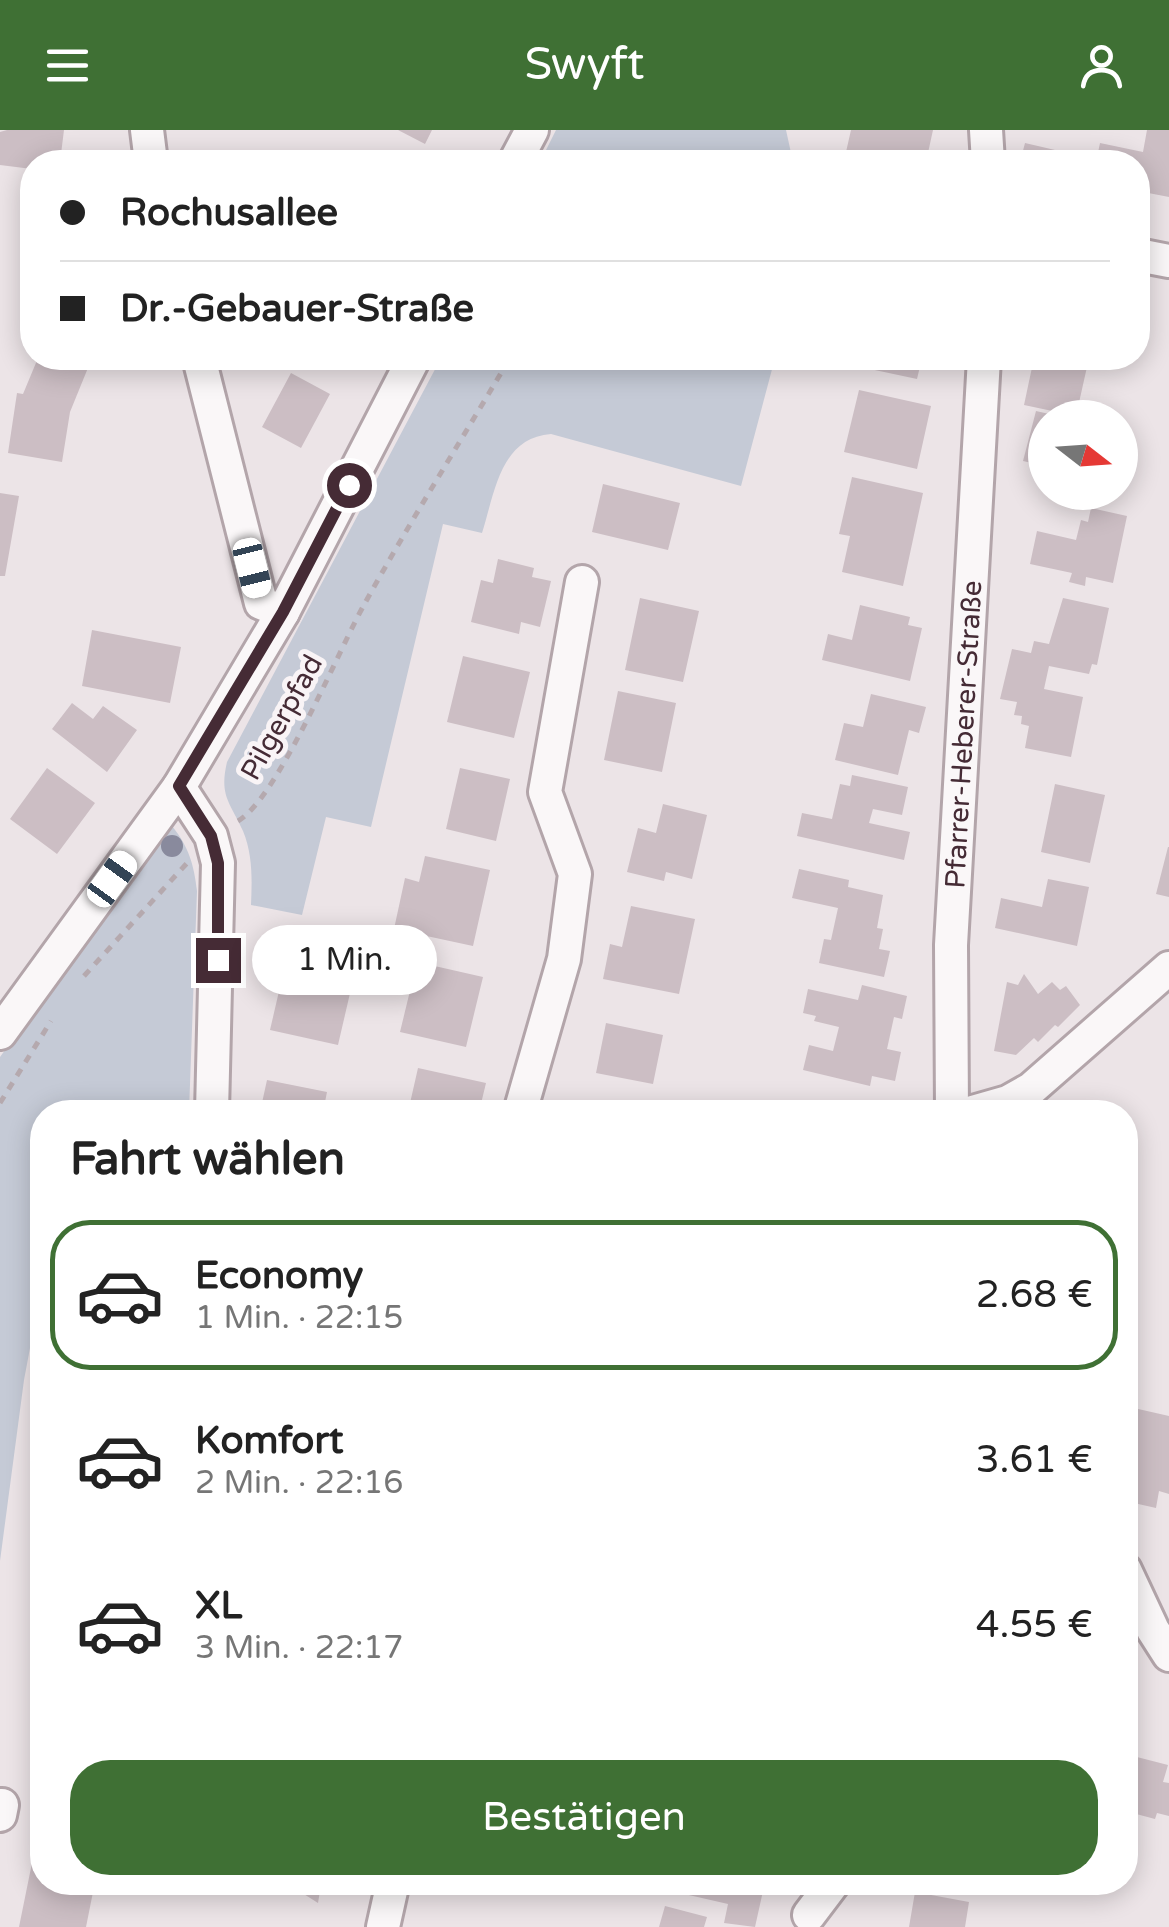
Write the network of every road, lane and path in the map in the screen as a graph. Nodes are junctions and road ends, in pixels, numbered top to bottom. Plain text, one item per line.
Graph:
1 (202, 370) edge
2 (408, 370) edge
3 (503, 370) edge
4 (983, 370) edge
5 (582, 582) dead end
6 (283, 612) junction
7 (179, 786) junction
8 (211, 836) junction
9 (1169, 968) edge
10 (82, 979) dead end
11 (59, 1009) dead end
12 (0, 1033) edge
13 (212, 1100) edge
14 (523, 1100) edge
15 (952, 1100) edge
16 (1012, 1100) edge
17 (0, 1103) edge
18 (1138, 1599) edge
19 (1169, 1655) edge
20 (390, 1895) edge
21 (824, 1895) edge
22 (809, 1915) dead end
23 (383, 1927) edge

1 - 6 street
2 - 6 street
3 - 8 path, Pilgerpfad
4 - 15 street, Pfarrer-Heberer-Straße
5 - 14 street
6 - 7 street
7 - 8 street
7 - 12 street
8 - 10 path, Pilgerpfad
8 - 13 street
9 - 16 street
11 - 17 path
18 - 19 street
20 - 23 street
21 - 22 street

